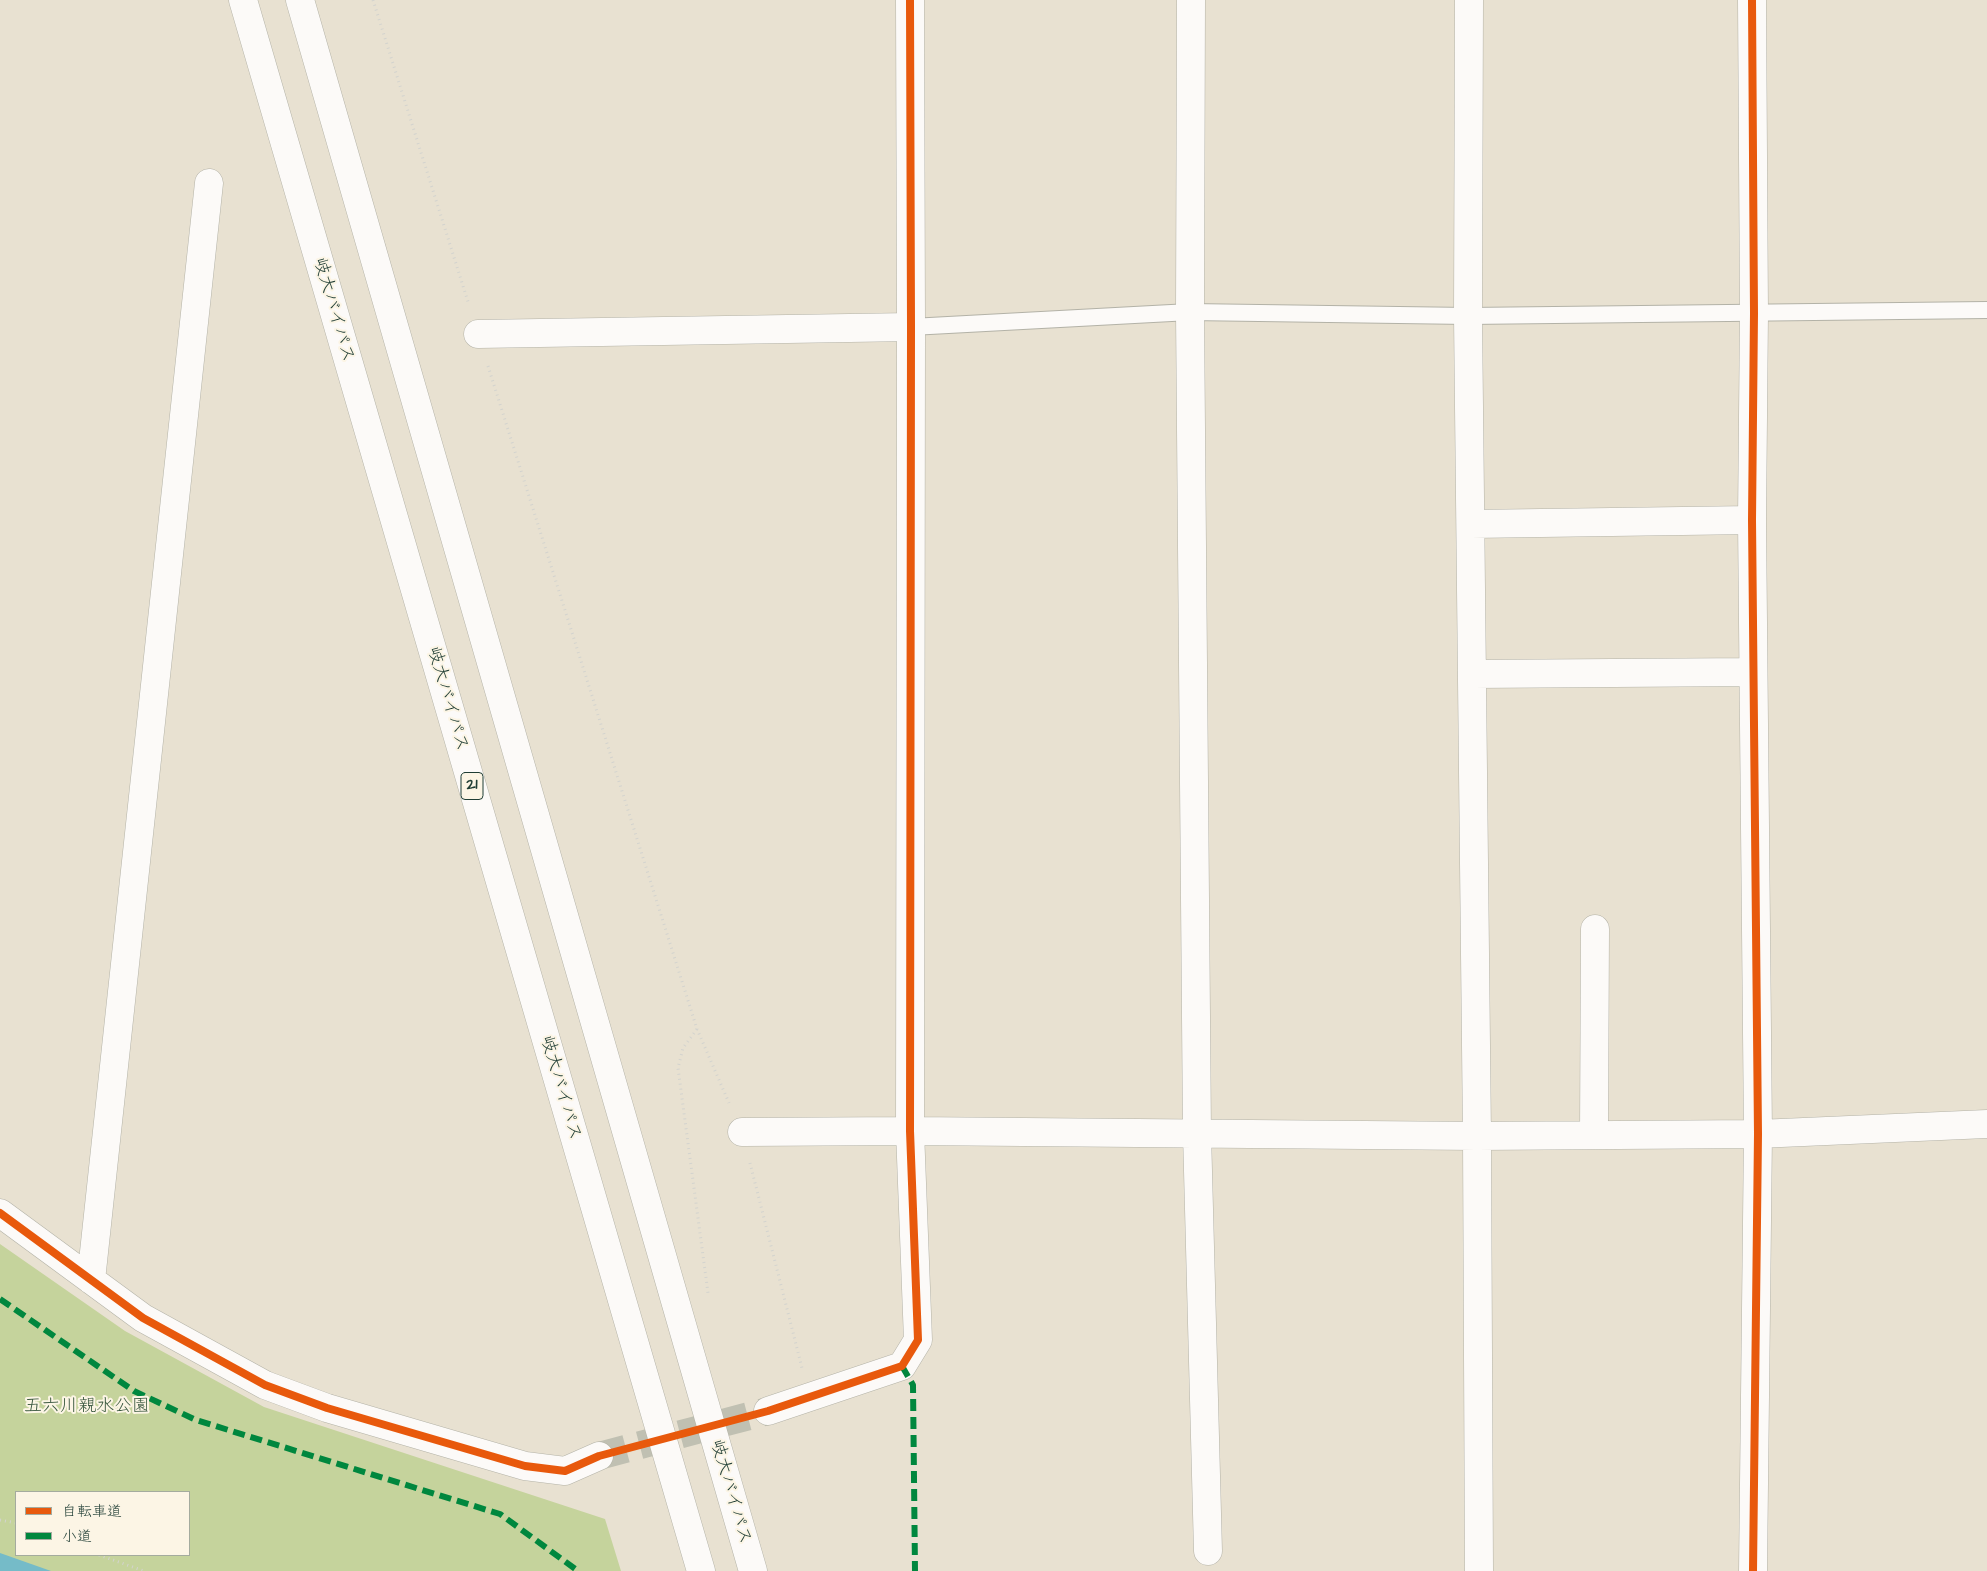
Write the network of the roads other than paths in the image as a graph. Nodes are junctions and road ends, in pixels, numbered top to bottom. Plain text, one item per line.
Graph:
1 (243, 0) edge
2 (300, 0) edge
3 (910, 0) edge
4 (1191, 0) edge
5 (1469, 0) edge
6 (1752, 0) edge
7 (208, 182) dead end
8 (1987, 310) edge
9 (1190, 312) junction
10 (1754, 314) junction
11 (1468, 316) junction
12 (911, 327) junction
13 (478, 334) road end
14 (1752, 520) junction
15 (1471, 524) junction
16 (1753, 672) junction
17 (1473, 674) junction
18 (1595, 929) dead end
19 (1987, 1124) edge
20 (910, 1131) junction
21 (742, 1132) road end
22 (1197, 1134) junction
23 (1758, 1134) junction
24 (1594, 1135) junction
25 (1477, 1136) junction
26 (0, 1213) edge
27 (91, 1280) junction
28 (768, 1411) tunnel mouth
29 (599, 1456) tunnel mouth
30 (1208, 1551) dead end
31 (701, 1571) edge
32 (753, 1571) edge
33 (1479, 1571) edge
34 (1753, 1571) edge

1 - 31 main road, 岐大バイパス / 21
2 - 32 main road, 岐大バイパス
3 - 12 main road
4 - 9 main road
5 - 11 main road
6 - 10 main road
7 - 27 main road
8 - 10 lane
9 - 11 lane
9 - 12 lane
9 - 22 main road
10 - 11 lane
10 - 14 main road
11 - 15 main road
12 - 13 main road
12 - 20 main road
14 - 15 main road
14 - 16 main road
15 - 17 main road
16 - 17 main road
16 - 23 main road
17 - 25 main road
18 - 24 main road
19 - 23 main road
20 - 21 main road
20 - 22 main road
20 - 28 main road
22 - 25 main road
22 - 30 main road
23 - 24 main road
23 - 34 main road
24 - 25 main road
25 - 33 main road
26 - 27 main road
27 - 29 main road

